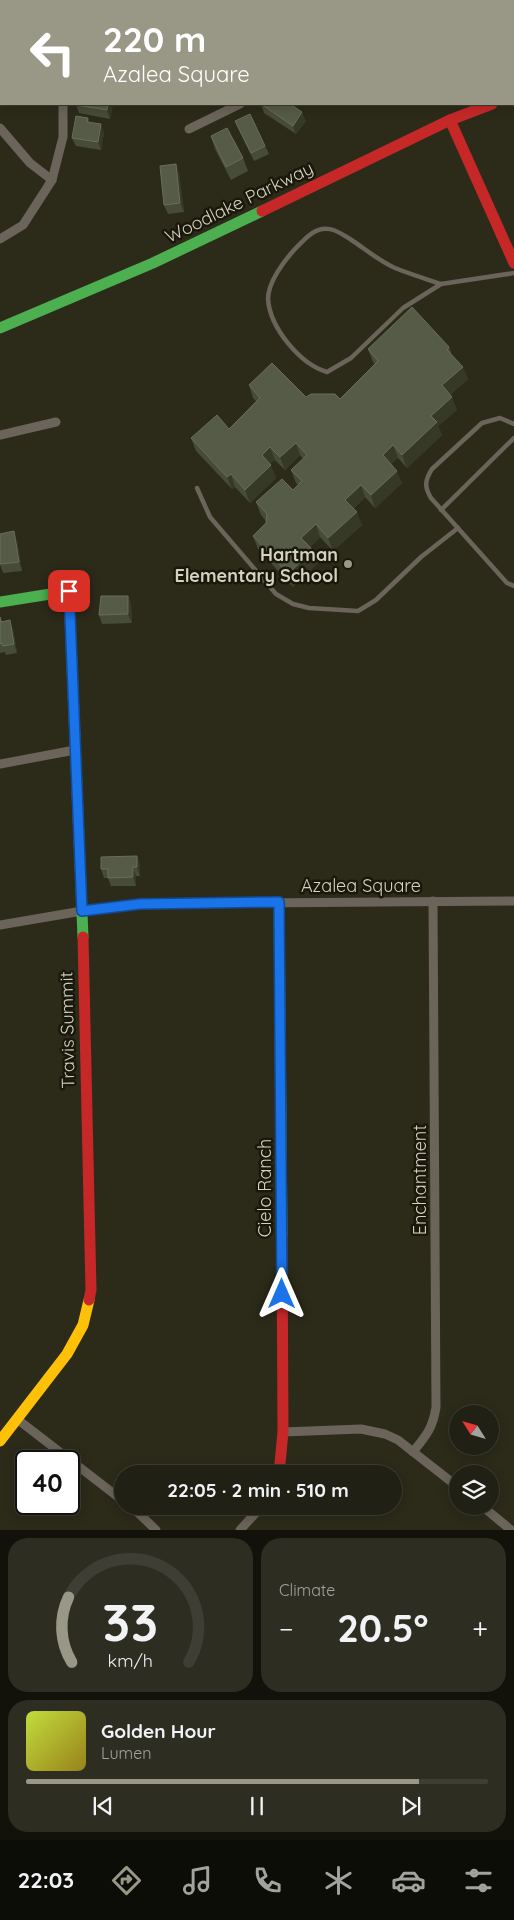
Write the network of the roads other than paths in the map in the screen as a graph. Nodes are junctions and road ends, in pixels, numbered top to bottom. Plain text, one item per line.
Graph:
1 (63, 105) edge
2 (238, 105) edge
3 (489, 105) edge
4 (450, 120) junction
5 (0, 128) edge
6 (189, 128) dead end
7 (52, 180) junction
8 (0, 239) edge
9 (514, 263) edge
10 (514, 273) edge
11 (442, 284) junction
12 (0, 328) edge
13 (56, 422) dead end
14 (514, 424) edge
15 (0, 435) edge
16 (514, 438) edge
17 (197, 488) dead end
18 (441, 510) junction
19 (458, 528) junction
20 (514, 586) edge
21 (0, 602) edge
22 (75, 750) junction
23 (0, 764) edge
24 (433, 901) junction
25 (514, 901) edge
26 (279, 902) junction
27 (82, 911) junction
28 (0, 925) edge
29 (17, 1419) junction
30 (283, 1432) junction
31 (0, 1441) edge
32 (413, 1452) junction
33 (280, 1465) edge
34 (449, 1480) edge
35 (114, 1494) edge
36 (140, 1515) edge
37 (254, 1515) edge
38 (493, 1515) edge
39 (156, 1530) edge
40 (240, 1530) edge
41 (511, 1530) edge

1 - 7 street
2 - 6 street
3 - 4 street, Woodlake Parkway
4 - 9 street
4 - 12 street, Woodlake Parkway
5 - 7 street
7 - 8 street
10 - 11 lane
11 - 11 lane
13 - 15 street
14 - 18 lane
16 - 18 lane
17 - 19 lane
18 - 19 lane
19 - 20 lane
21 - 22 street, Travis Summit
22 - 23 street
22 - 27 street, Travis Summit
24 - 25 street, Azalea Square
24 - 26 street, Azalea Square
24 - 32 street, Enchantment
26 - 27 street, Azalea Square
26 - 30 street, Cielo Ranch
27 - 28 street, Azalea Square
27 - 29 street, Travis Summit
29 - 31 street, Travis Summit
29 - 35 street
30 - 32 street
30 - 33 street, Cielo Ranch
32 - 34 street
36 - 39 street
37 - 40 street
38 - 41 street

